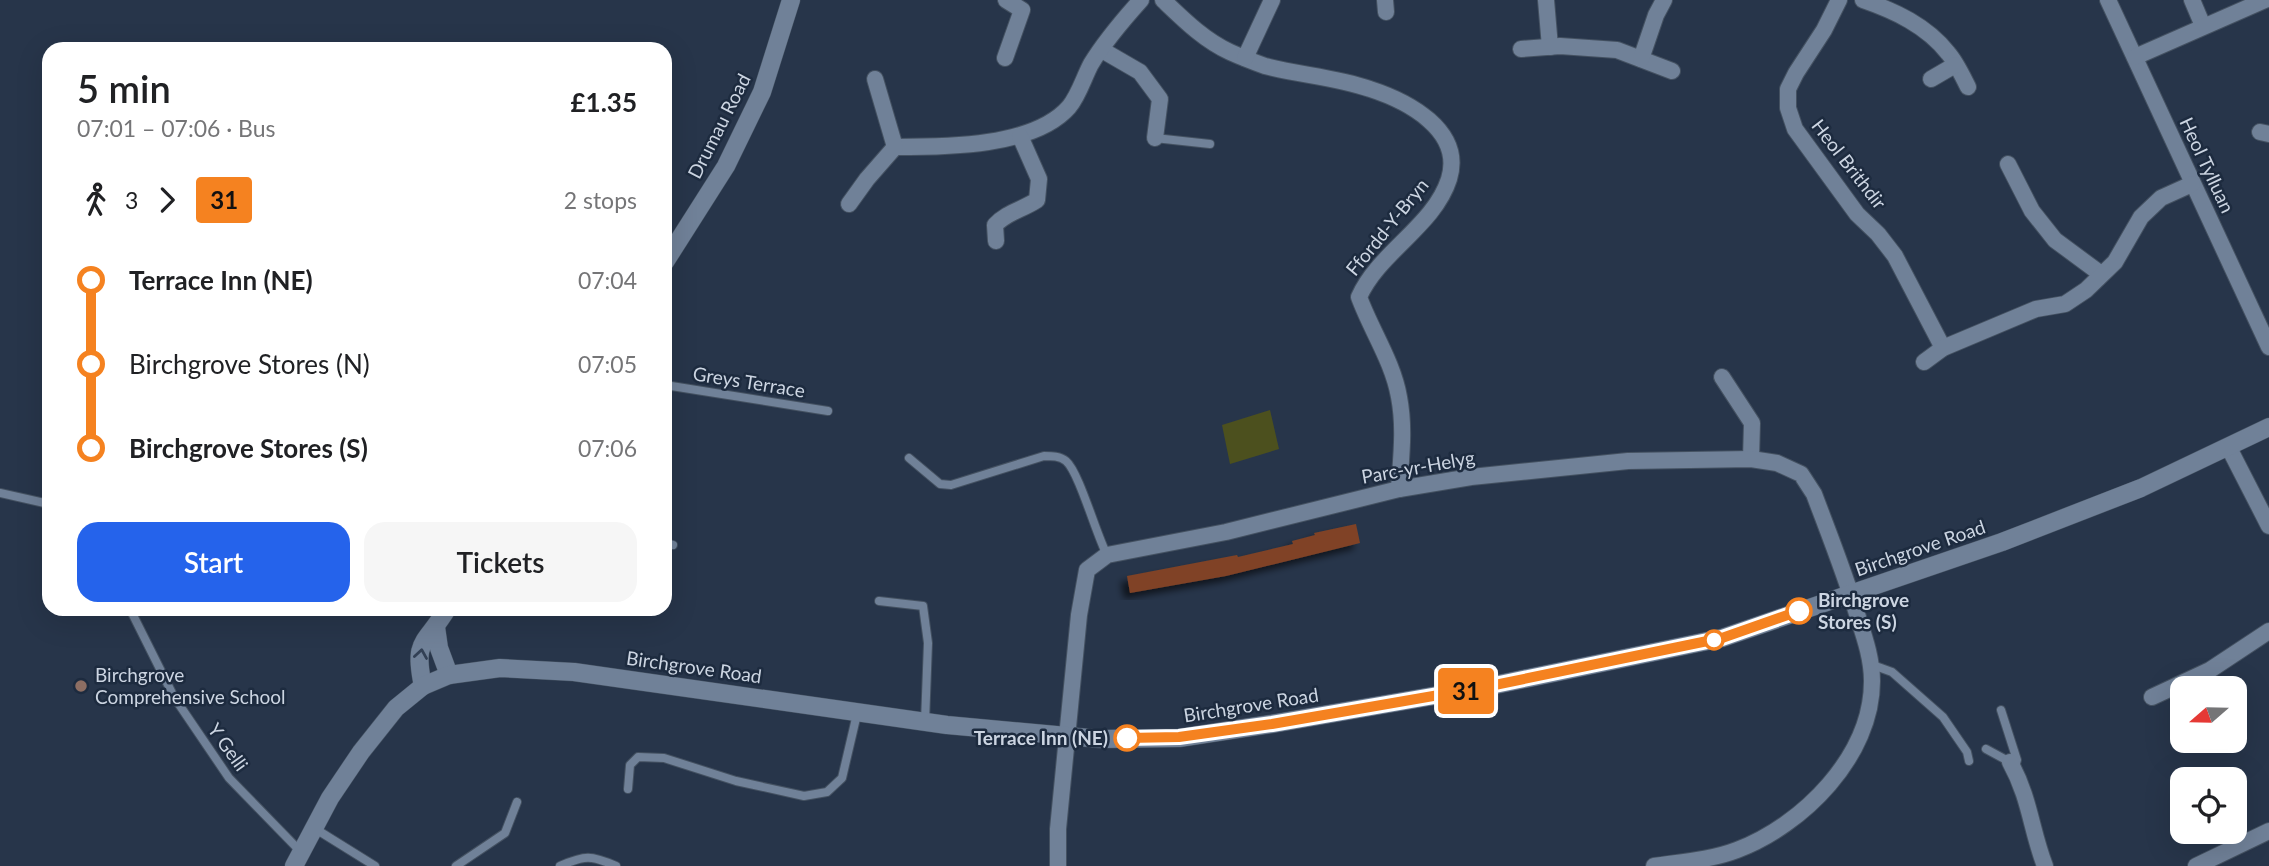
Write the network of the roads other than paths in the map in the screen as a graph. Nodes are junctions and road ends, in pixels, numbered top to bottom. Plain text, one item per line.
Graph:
1 (791, 0) edge
2 (1006, 0) edge
3 (1141, 0) edge
4 (1163, 0) edge
5 (1272, 0) edge
6 (1546, 0) edge
7 (1664, 0) edge
8 (1839, 0) edge
9 (1863, 0) edge
10 (2108, 0) edge
11 (2192, 0) edge
12 (2265, 0) edge
13 (2203, 26) junction
14 (1550, 47) junction
15 (1521, 49) dead end
16 (1101, 50) junction
17 (2136, 57) junction
18 (1005, 58) dead end
19 (1245, 58) junction
20 (1641, 59) junction
21 (1955, 65) junction
22 (1672, 71) dead end
23 (875, 79) dead end
24 (1931, 79) dead end
25 (1968, 86) dead end
26 (1020, 136) junction
27 (1154, 138) joint
28 (1210, 144) dead end
29 (895, 147) junction
30 (2008, 164) dead end
31 (2192, 184) junction
32 (849, 204) dead end
33 (996, 241) dead end
34 (672, 251) edge
35 (2101, 274) junction
36 (2269, 346) edge
37 (1943, 348) junction
38 (1924, 362) dead end
39 (1722, 377) dead end
40 (672, 386) edge
41 (828, 411) dead end
42 (2269, 427) edge
43 (2229, 448) junction
44 (909, 458) dead end
45 (1751, 459) junction
46 (1399, 489) junction
47 (0, 493) edge
48 (42, 502) edge
49 (2269, 526) edge
50 (1107, 555) junction
51 (1851, 593) junction
52 (879, 601) dead end
53 (134, 616) edge
54 (443, 616) edge
55 (436, 627) junction
56 (2269, 631) edge
57 (1870, 664) junction
58 (449, 675) junction
59 (423, 686) junction
60 (2152, 697) dead end
61 (2001, 710) dead end
62 (857, 714) junction
63 (925, 722) junction
64 (1068, 735) junction
65 (1986, 749) dead end
66 (1969, 761) dead end
67 (2020, 772) junction
68 (628, 789) dead end
69 (517, 802) dead end
70 (314, 828) junction
71 (2269, 831) edge
72 (297, 859) edge
73 (375, 866) edge
74 (456, 866) edge
75 (560, 866) edge
76 (616, 866) edge
77 (1058, 866) edge
78 (1654, 866) edge
79 (2045, 866) edge
80 (2196, 866) edge

1 - 34 main road, Drumau Road
2 - 18 street
3 - 16 street
4 - 19 street, Ffordd-Y-Bryn
5 - 19 street
6 - 14 street
7 - 20 street
8 - 37 street, Heol Brithdir
9 - 21 street
10 - 17 street, Heol Tylluan
11 - 13 street
12 - 13 street
13 - 17 street
14 - 15 street
14 - 20 street
16 - 26 street
16 - 27 street
17 - 31 street, Heol Tylluan
19 - 46 street, Ffordd-Y-Bryn
20 - 22 street
21 - 24 street
21 - 25 street
23 - 29 street
26 - 29 street
26 - 33 street
27 - 28 lane
29 - 32 street
30 - 35 street
31 - 35 street
31 - 36 street, Heol Tylluan
35 - 37 street
37 - 38 street
39 - 45 street
40 - 41 lane, Greys Terrace
42 - 43 main road, Birchgrove Road
43 - 49 street
43 - 51 main road, Birchgrove Road
44 - 50 lane
45 - 46 street, Parc-yr-Helyg
45 - 51 street, Parc-yr-Helyg
46 - 50 street, Parc-yr-Helyg
47 - 48 lane
50 - 64 street
51 - 57 street
51 - 64 main road, Birchgrove Road
52 - 63 lane
53 - 72 lane, Y Gelli
54 - 55 main road
55 - 58 main road
59 -> 55 main road
56 - 60 street
57 - 66 lane
57 - 78 street
58 - 59 main road, Birchgrove Road
58 - 62 main road, Birchgrove Road
59 - 70 main road, Birchgrove Road
61 - 67 lane
62 - 63 main road, Birchgrove Road
62 - 68 lane
63 - 64 main road, Birchgrove Road
64 - 77 street
65 - 67 lane
67 - 79 street
69 - 74 lane
70 - 72 main road, Birchgrove Road
70 - 73 lane
71 - 80 street
75 - 76 lane

